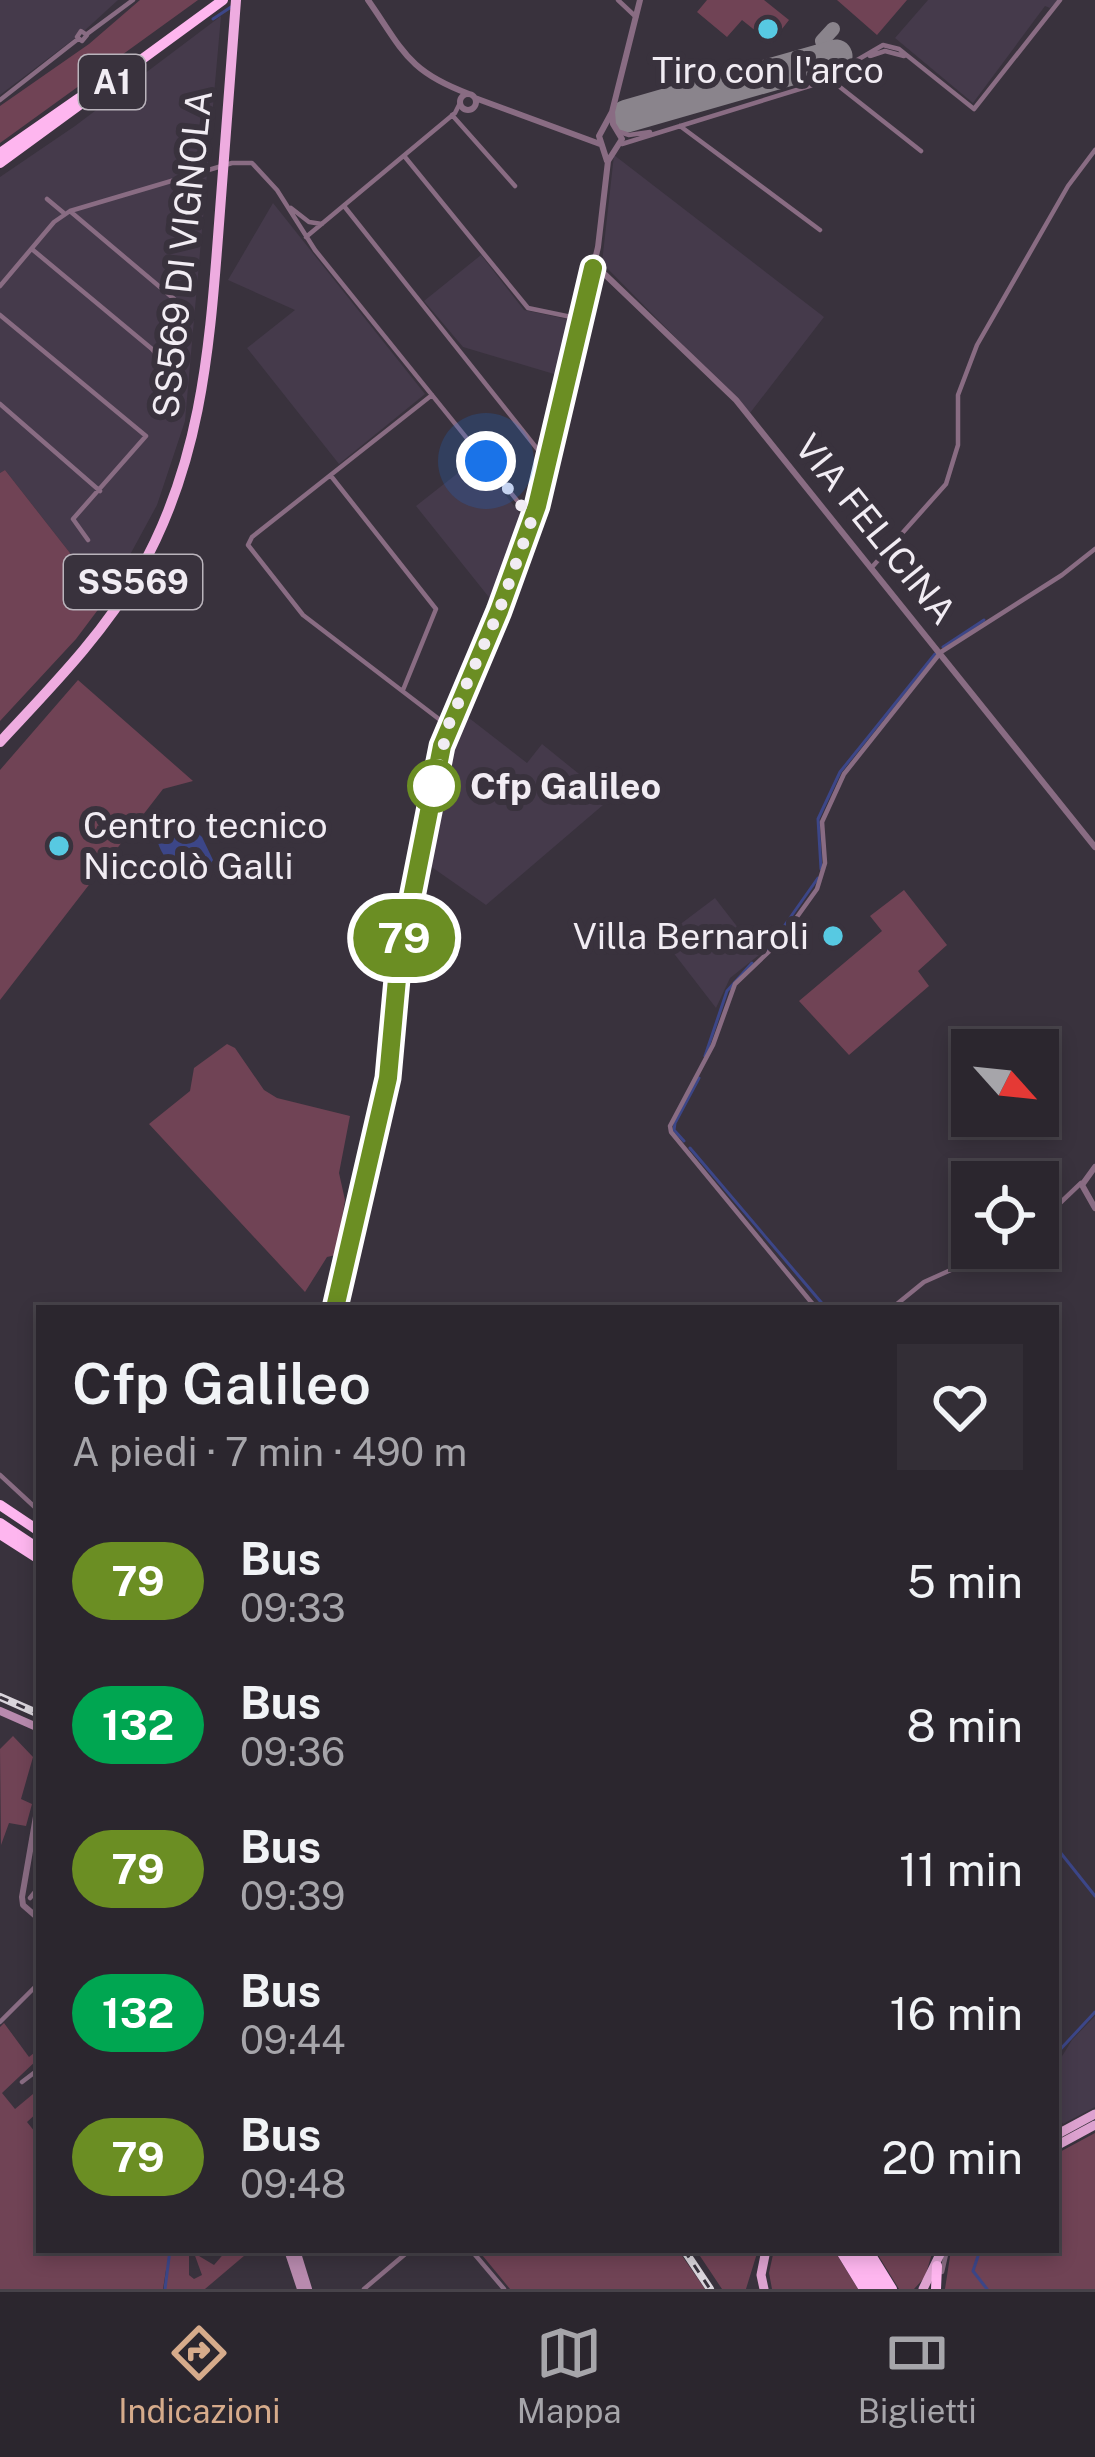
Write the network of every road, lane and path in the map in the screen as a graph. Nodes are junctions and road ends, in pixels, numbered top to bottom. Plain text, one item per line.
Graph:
1 (133, 0) edge
2 (212, 0) edge
3 (229, 0) edge
4 (368, 0) edge
5 (618, 0) edge
6 (640, 0) edge
7 (1060, 0) edge
8 (637, 18) junction
9 (829, 79) junction
10 (449, 85) junction
11 (472, 96) junction
12 (0, 100) edge
13 (486, 105) junction
14 (465, 106) junction
15 (612, 112) junction
16 (453, 114) junction
17 (678, 124) junction
18 (603, 129) junction
19 (617, 129) junction
20 (656, 131) junction
21 (586, 136) junction
22 (600, 145) junction
23 (617, 147) junction
24 (1095, 150) edge
25 (922, 151) dead end
26 (0, 153) edge
27 (404, 157) junction
28 (0, 163) edge
29 (608, 165) junction
30 (515, 186) dead end
31 (47, 199) dead end
32 (286, 204) junction
33 (344, 206) junction
34 (67, 212) junction
35 (319, 224) junction
36 (820, 230) dead end
37 (305, 237) junction
38 (32, 249) junction
39 (594, 266) junction
40 (0, 286) edge
41 (186, 309) dead end
42 (0, 315) edge
43 (581, 320) junction
44 (184, 387) dead end
45 (201, 390) junction
46 (432, 395) junction
47 (0, 404) edge
48 (549, 463) junction
49 (331, 476) junction
50 (100, 490) junction
51 (532, 519) junction
52 (88, 540) dead end
53 (1095, 548) edge
54 (873, 566) junction
55 (941, 652) junction
56 (402, 692) junction
57 (448, 726) junction
58 (0, 732) edge
59 (0, 742) edge
60 (1095, 847) edge
61 (1095, 1167) edge
62 (1083, 1182) junction
63 (1059, 1204) edge
64 (1095, 1208) edge
65 (953, 1269) edge
66 (336, 1305) edge
67 (814, 1305) edge
68 (896, 1305) edge
69 (0, 1475) edge
70 (0, 1505) edge
71 (36, 1508) edge
72 (0, 1519) edge
73 (36, 1529) edge
74 (0, 1534) edge
75 (36, 1543) edge
76 (36, 1557) edge
77 (0, 1711) edge
78 (36, 1727) edge
79 (36, 1816) edge
80 (36, 1891) edge
81 (30, 1898) dead end
82 (36, 1916) edge
83 (36, 1986) edge
84 (0, 2022) edge
85 (36, 2071) edge
86 (22, 2083) dead end
87 (1095, 2114) edge
88 (1095, 2125) edge
89 (1059, 2133) edge
90 (1059, 2144) edge
91 (293, 2253) edge
92 (406, 2253) edge
93 (474, 2253) edge
94 (765, 2253) edge
95 (842, 2253) edge
96 (856, 2253) edge
97 (870, 2253) edge
98 (944, 2253) edge
99 (944, 2253) edge
100 (937, 2266) junction
101 (762, 2268) junction
102 (304, 2289) edge
103 (364, 2289) edge
104 (504, 2289) edge
105 (752, 2289) edge
106 (764, 2289) edge
107 (864, 2289) edge
108 (878, 2289) edge
109 (892, 2289) edge
110 (923, 2289) edge
111 (938, 2289) edge

1 - 12 street
2 - 26 highway, A1
3 - 28 highway, A1
3 - 45 highway, SS569 DI VIGNOLA / SS569
3 - 45 highway, SS569 DI VIGNOLA / SS569
4 - 10 street
5 - 8 street
6 - 8 street
7 - 9 street
8 - 15 street
9 - 17 street
9 - 25 street
10 - 11 street
10 - 14 street
11 - 13 street
11 - 14 street
11 - 14 street
13 - 14 street
13 - 21 street
14 - 16 street
15 - 18 street
15 - 19 street
16 - 27 street
16 - 30 street
17 - 20 street
17 - 36 street
18 - 19 street
18 - 21 street
18 - 22 street
19 - 20 street
19 - 23 street
20 - 23 street
21 - 22 street
22 - 23 street
22 - 29 street
23 - 29 street
24 - 54 street
27 - 33 street
27 - 43 street
29 - 39 street
31 - 34 street
32 - 34 street
32 - 35 street
32 - 37 street
33 - 35 street
33 - 48 street
34 - 38 street
34 - 41 street
35 - 37 street
37 - 46 street
38 - 40 street
38 - 44 street
39 - 43 street
39 - 54 street, VIA FELICINA
42 - 50 street
43 - 48 street
45 - 58 highway, SS569 DI VIGNOLA / SS569
45 - 59 highway, SS569 DI VIGNOLA / SS569
46 - 49 street
46 - 51 street
47 - 50 street
48 - 51 street
49 - 56 street
49 - 56 street
50 - 52 street
51 - 57 street
53 - 55 street
54 - 55 street, VIA FELICINA
55 - 60 street, VIA FELICINA
55 - 67 street
56 - 57 street
57 - 66 street
61 - 62 street
62 - 63 street
62 - 64 street
65 - 68 street
69 - 71 street
70 - 73 highway
72 - 75 highway
74 - 76 highway
77 - 78 main road
79 - 82 street
80 - 81 street
83 - 84 street
85 - 86 street
87 - 89 main road
88 - 90 main road
91 - 102 main road
92 - 103 street
93 - 104 street
94 - 101 main road
95 - 107 highway
96 - 108 highway
97 - 109 highway
98 - 100 main road
99 - 111 street
100 - 110 main road
100 - 111 highway
101 - 105 main road
101 - 106 main road

